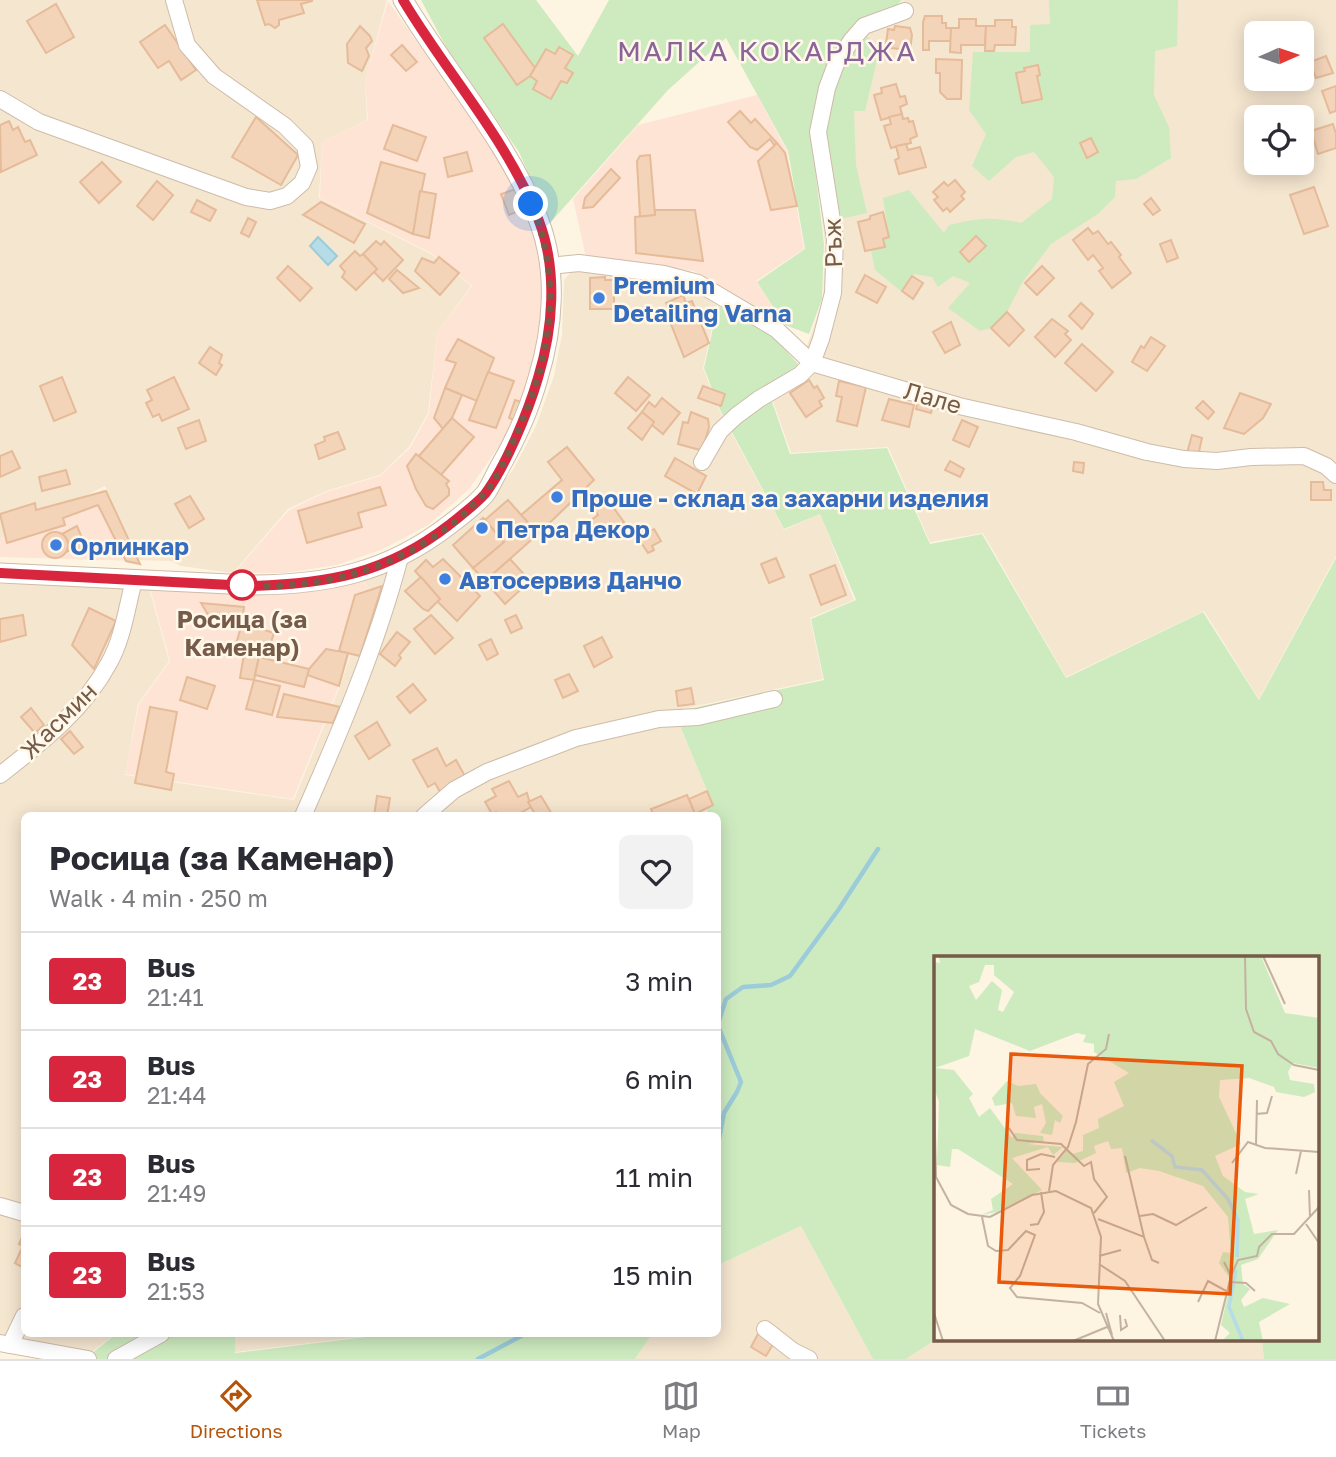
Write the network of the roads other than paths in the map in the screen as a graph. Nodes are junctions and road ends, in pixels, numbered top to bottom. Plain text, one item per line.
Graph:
1 (174, 0) edge
2 (403, 0) edge
3 (905, 11) dead end
4 (0, 99) edge
5 (549, 266) junction
6 (812, 363) junction
7 (702, 462) dead end
8 (1336, 475) edge
9 (400, 557) junction
10 (0, 573) edge
11 (134, 580) junction
12 (775, 699) dead end
13 (0, 775) edge
14 (305, 812) edge
15 (431, 812) edge
16 (0, 1206) edge
17 (21, 1212) edge
18 (21, 1320) edge
19 (765, 1329) dead end
20 (156, 1337) edge
21 (5, 1344) edge
22 (88, 1359) edge
23 (116, 1359) edge
24 (809, 1359) edge

1 - 4 street
2 - 5 street
3 - 6 street, Ръж
5 - 6 street, Лале
5 - 9 street
6 - 7 street
6 - 8 street, Лале
9 - 11 street
9 - 14 street
10 - 11 street
11 - 13 street, Жасмин
12 - 15 street
16 - 17 street
18 - 21 street
19 - 24 street
20 - 23 street
21 - 22 street

